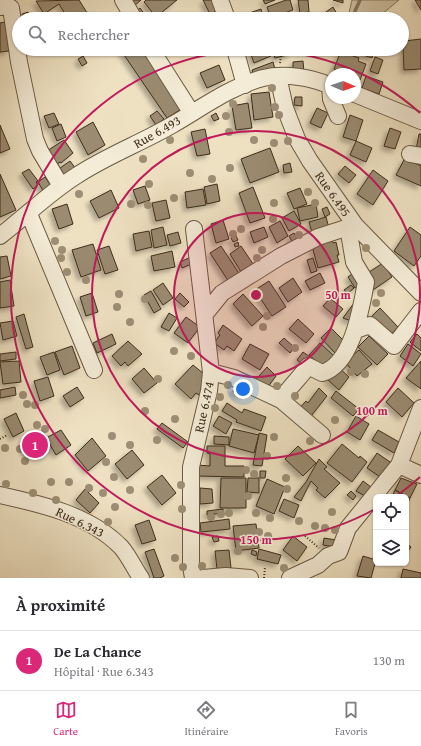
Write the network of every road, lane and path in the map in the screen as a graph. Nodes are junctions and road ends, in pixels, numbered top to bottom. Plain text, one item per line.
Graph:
1 (123, 0) edge
2 (220, 0) edge
3 (0, 7) edge
4 (130, 12) edge
5 (224, 12) edge
6 (12, 20) edge
7 (18, 56) edge
8 (155, 56) edge
9 (237, 56) edge
10 (278, 76) junction
11 (325, 83) edge
12 (244, 85) junction
13 (361, 96) edge
14 (332, 104) edge
15 (191, 112) junction
16 (338, 116) dead end
17 (421, 121) edge
18 (61, 186) junction
19 (29, 214) junction
20 (355, 225) junction
21 (194, 229) dead end
22 (0, 236) edge
23 (421, 293) edge
24 (421, 311) edge
25 (205, 314) junction
26 (356, 330) junction
27 (94, 370) dead end
28 (211, 372) junction
29 (281, 400) junction
30 (421, 408) edge
31 (7, 435) dead end
32 (322, 435) dead end
33 (0, 438) edge
34 (399, 464) junction
35 (421, 476) edge
36 (0, 495) edge
37 (305, 536) dead end
38 (328, 556) junction
39 (265, 567) dead end
40 (306, 569) junction
41 (141, 578) edge
42 (193, 578) edge
43 (203, 578) edge
44 (250, 578) edge
45 (264, 578) edge
46 (290, 578) edge
47 (322, 578) edge

1 - 4 street
2 - 5 street
3 - 6 street
7 - 18 street
8 - 15 street
9 - 12 street
10 - 11 street, Rue 6.493
10 - 12 street, Rue 6.493
10 - 20 street, Rue 6.495
12 - 15 street, Rue 6.493
13 - 17 street
14 - 16 street
15 - 18 street, Rue 6.493
18 - 19 street, Rue 6.493
19 - 22 street, Rue 6.493
19 - 27 street
20 - 23 street, Rue 6.495
20 - 25 street
20 - 26 street
21 - 25 street
24 - 26 street
25 - 28 street
26 - 29 street
28 - 29 street, Rue 6.474
28 - 42 street, Rue 6.474
29 - 32 street, Rue 6.474
30 - 34 street
31 - 33 path
34 - 35 street
34 - 38 street
36 - 41 street, Rue 6.343
37 - 38 path
38 - 40 street
39 - 45 path
40 - 46 street
40 - 47 street
43 - 44 street

